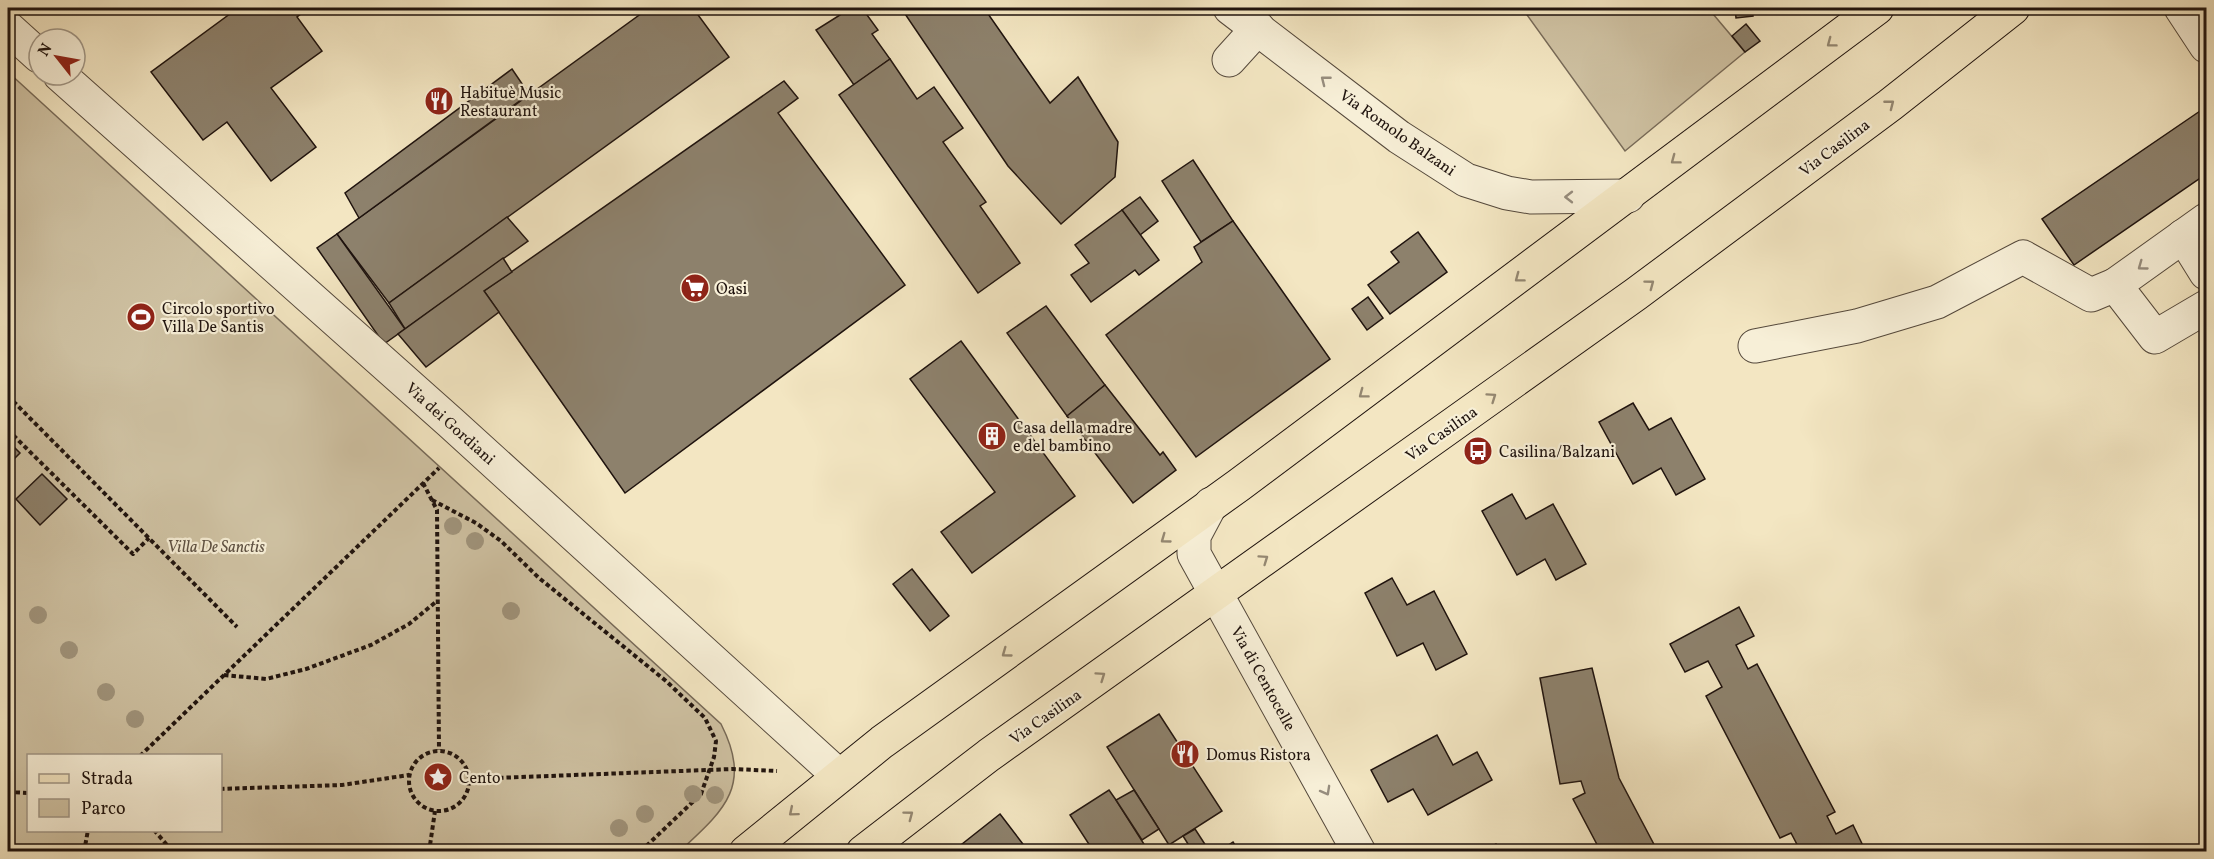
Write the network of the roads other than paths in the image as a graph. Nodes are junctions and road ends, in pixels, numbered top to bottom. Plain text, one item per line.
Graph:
1 (1230, 8) edge
2 (1877, 8) edge
3 (2013, 8) edge
4 (2181, 8) edge
5 (8, 28) edge
6 (1258, 28) junction
7 (27, 45) edge
8 (2206, 46) edge
9 (1229, 60) dead end
10 (73, 87) edge
11 (1628, 196) junction
12 (2195, 228) edge
13 (2206, 273) edge
14 (2115, 285) junction
15 (2206, 307) edge
16 (1755, 346) dead end
17 (1211, 504) junction
18 (1217, 593) junction
19 (838, 775) junction
20 (746, 852) edge
21 (863, 852) edge
22 (1359, 852) edge

1 - 6 street, Via Romolo Balzani
2 -> 11 main road
18 -> 3 main road, Via Casilina
4 - 8 street
5 - 7 street
6 - 9 street
11 -> 6 street, Via Romolo Balzani
10 - 19 street, Via dei Gordiani
11 -> 17 main road
12 - 13 street
12 -> 14 street
14 - 15 street
14 - 16 street
17 - 18 street, Via di Centocelle
17 -> 19 main road
21 -> 18 main road, Via Casilina
18 -> 22 street, Via di Centocelle
19 -> 20 main road

